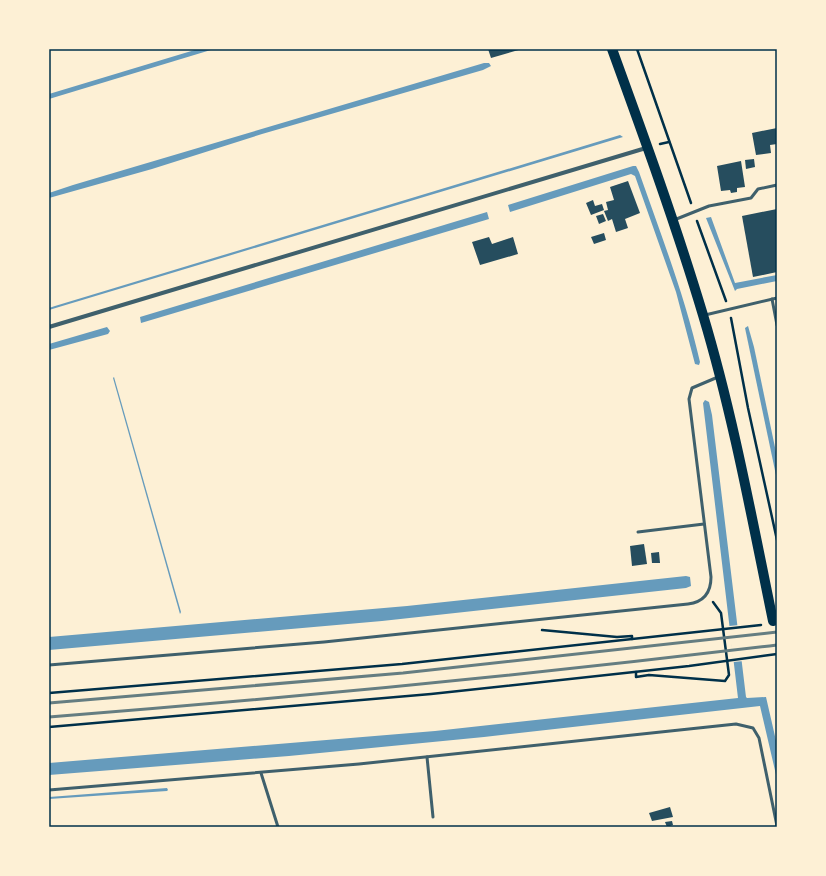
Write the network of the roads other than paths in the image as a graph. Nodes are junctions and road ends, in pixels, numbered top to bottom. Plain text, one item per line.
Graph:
1 (612, 49) edge
2 (648, 148) junction
3 (777, 186) edge
4 (672, 220) junction
5 (777, 298) edge
6 (772, 299) junction
7 (703, 315) junction
8 (777, 324) edge
9 (49, 327) edge
10 (719, 377) junction
11 (704, 524) junction
12 (638, 532) dead end
13 (773, 621) dead end
14 (49, 665) edge
15 (427, 757) junction
16 (261, 773) junction
17 (49, 790) edge
18 (433, 817) dead end
19 (777, 826) edge
20 (278, 827) edge

1 - 2 main road
2 - 4 main road
2 - 9 street
3 - 4 lane
4 - 7 main road
5 - 6 lane
6 - 7 lane
6 - 8 lane
7 - 10 main road
10 - 11 lane
10 - 13 main road
11 - 12 lane
11 - 14 lane
15 - 16 lane
15 - 18 lane
15 - 19 lane
16 - 17 lane
16 - 20 lane

